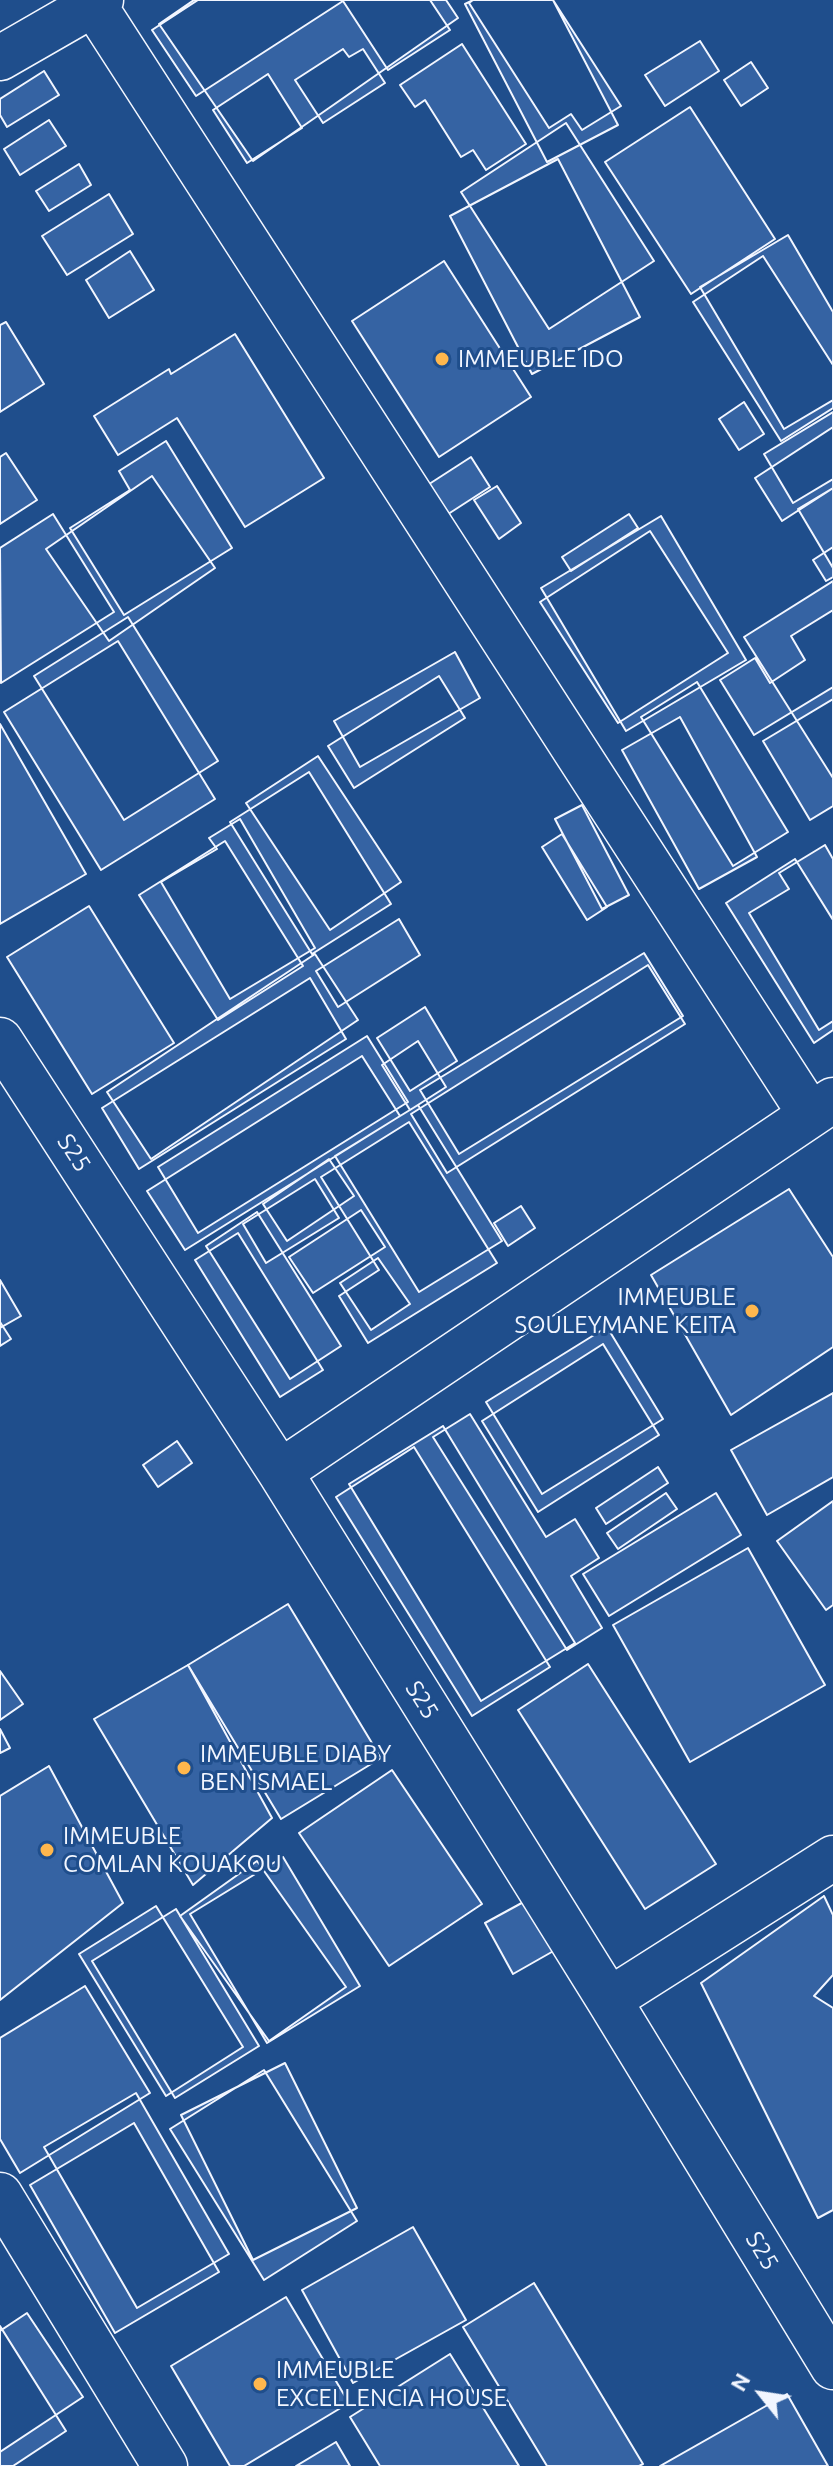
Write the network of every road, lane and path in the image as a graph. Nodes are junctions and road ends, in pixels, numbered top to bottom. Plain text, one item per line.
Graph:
1 (97, 2) edge
2 (0, 58) edge
3 (0, 1040) edge
4 (821, 1107) edge
5 (280, 1472) junction
6 (833, 1858) edge
7 (609, 2000) junction
8 (0, 2195) edge
9 (833, 2367) edge
10 (165, 2466) edge

1 - 2 street
1 - 4 street
3 - 5 street, S25
4 - 5 street
5 - 7 street, S25
6 - 7 street
7 - 9 street, S25
8 - 10 street

